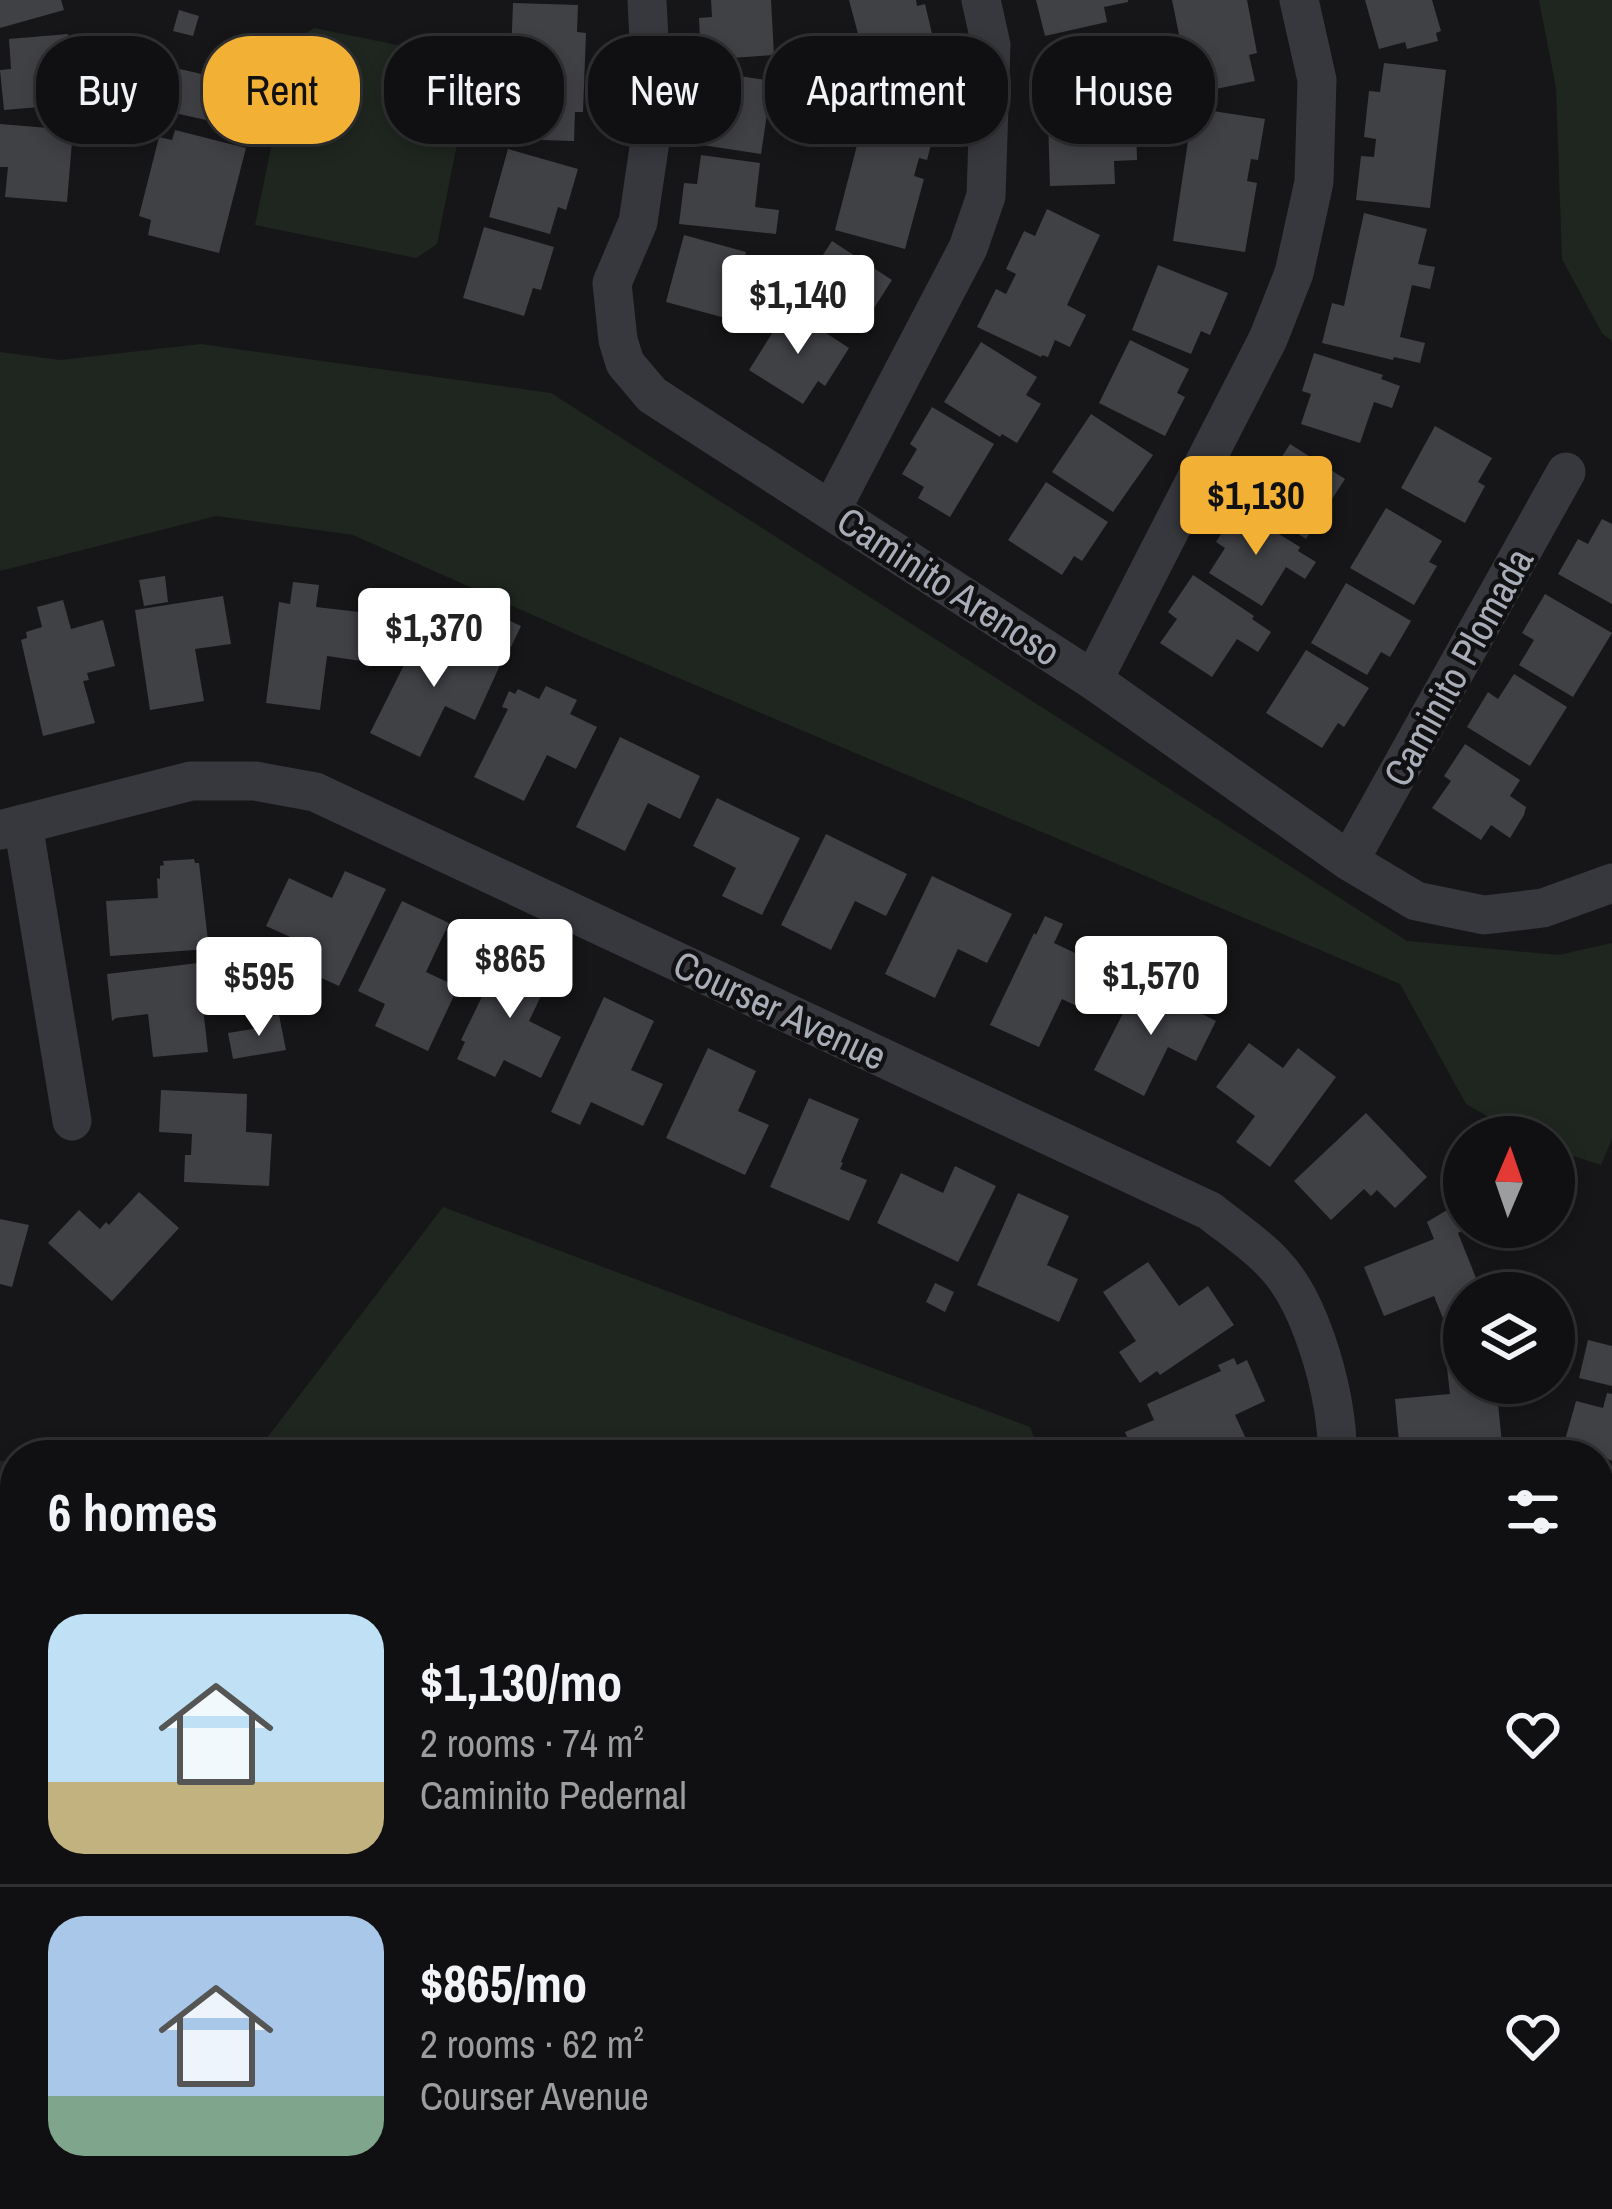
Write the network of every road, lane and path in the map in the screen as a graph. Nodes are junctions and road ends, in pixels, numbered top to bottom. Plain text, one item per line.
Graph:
1 (647, 0) edge
2 (981, 0) edge
3 (1299, 0) edge
4 (1567, 472) dead end
5 (832, 510) junction
6 (1093, 680) junction
7 (11, 827) edge
8 (1349, 861) junction
9 (1612, 883) edge
10 (72, 1121) dead end
11 (1338, 1440) edge

1 - 5 street, Caminito Arenoso
2 - 5 street
3 - 6 street
4 - 8 street, Caminito Plomada
5 - 6 street, Caminito Arenoso
6 - 8 street, Caminito Arenoso
7 - 10 street
7 - 11 street, Courser Avenue
8 - 9 street, Caminito Arenoso

